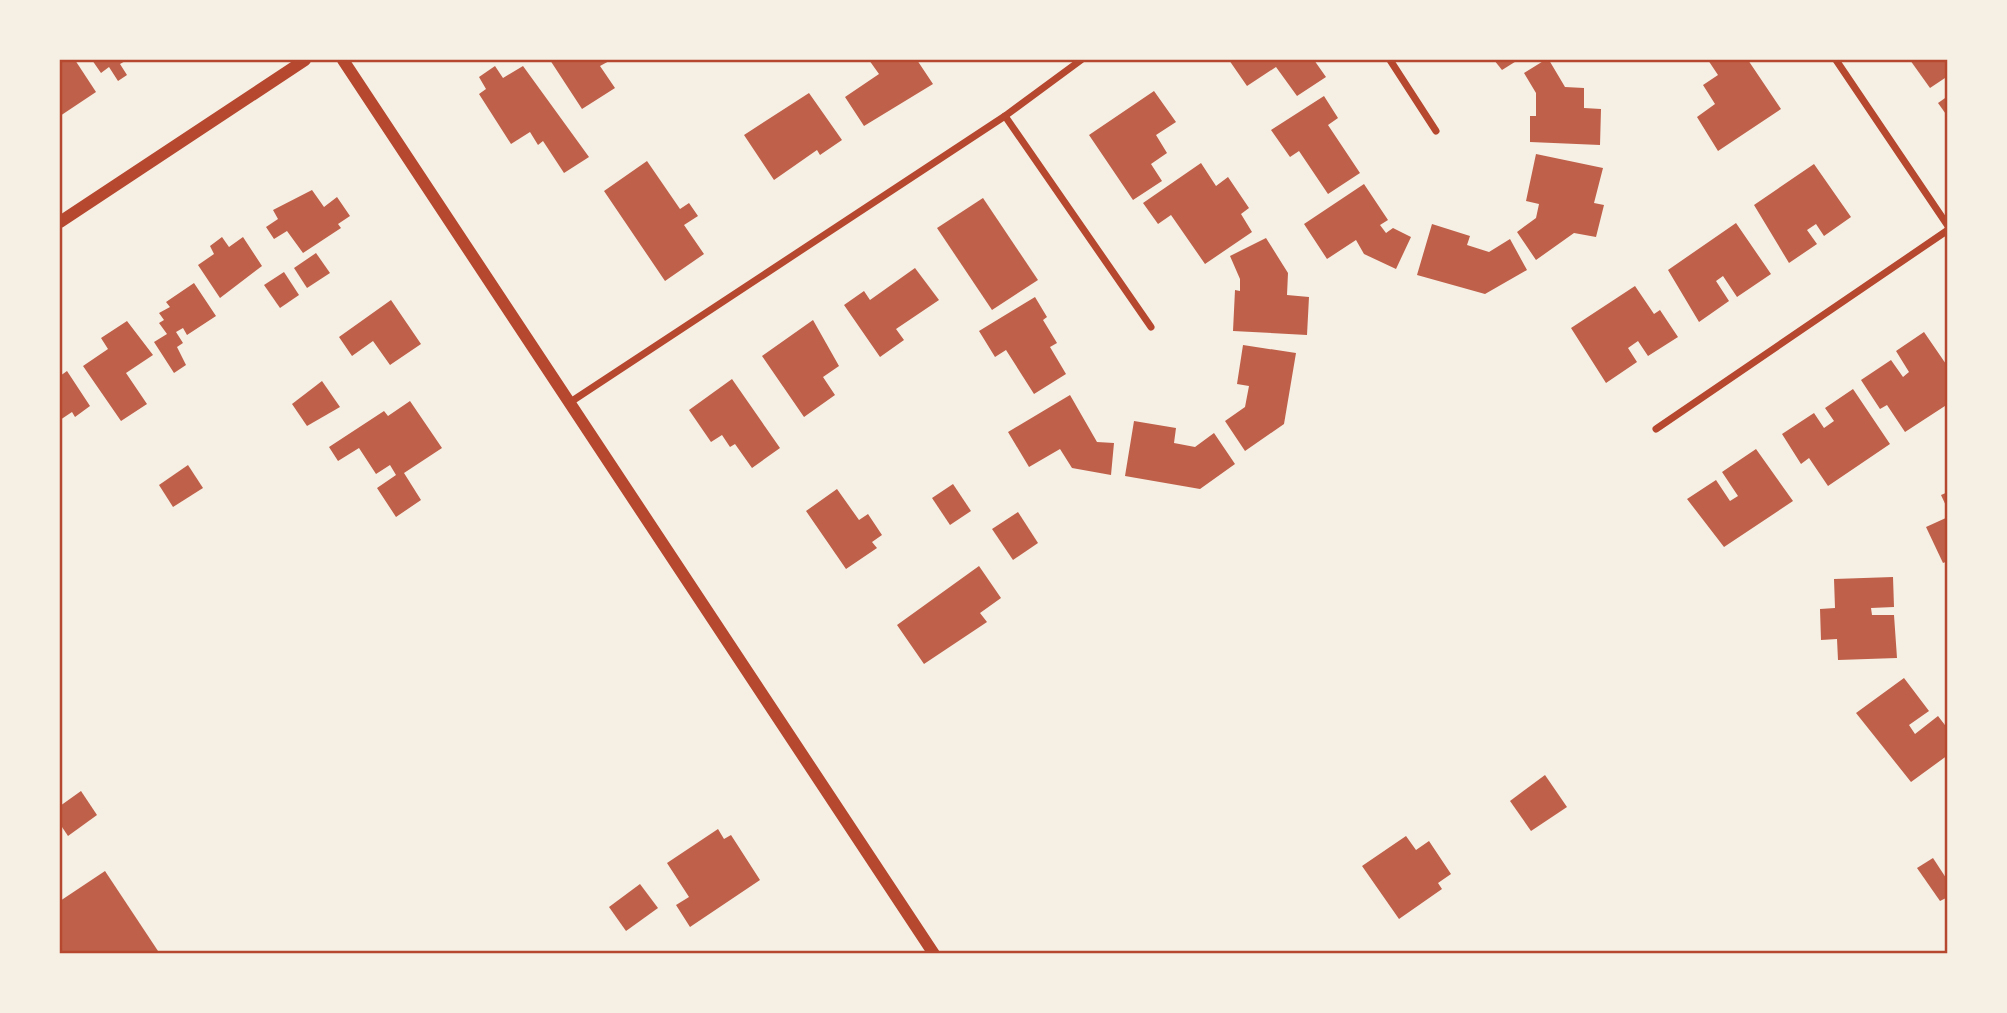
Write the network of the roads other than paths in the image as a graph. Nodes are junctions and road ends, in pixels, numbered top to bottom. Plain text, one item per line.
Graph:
1 (304, 60) edge
2 (343, 60) edge
3 (1081, 60) edge
4 (1390, 60) edge
5 (1836, 60) edge
6 (1004, 116) junction
7 (1436, 131) dead end
8 (60, 222) edge
9 (1948, 228) edge
10 (1151, 327) dead end
11 (568, 404) junction
12 (1656, 429) dead end
13 (934, 954) edge

1 - 8 street
2 - 11 street
3 - 6 street
4 - 7 street
5 - 9 street
6 - 10 street
6 - 11 street
9 - 12 street
11 - 13 street

